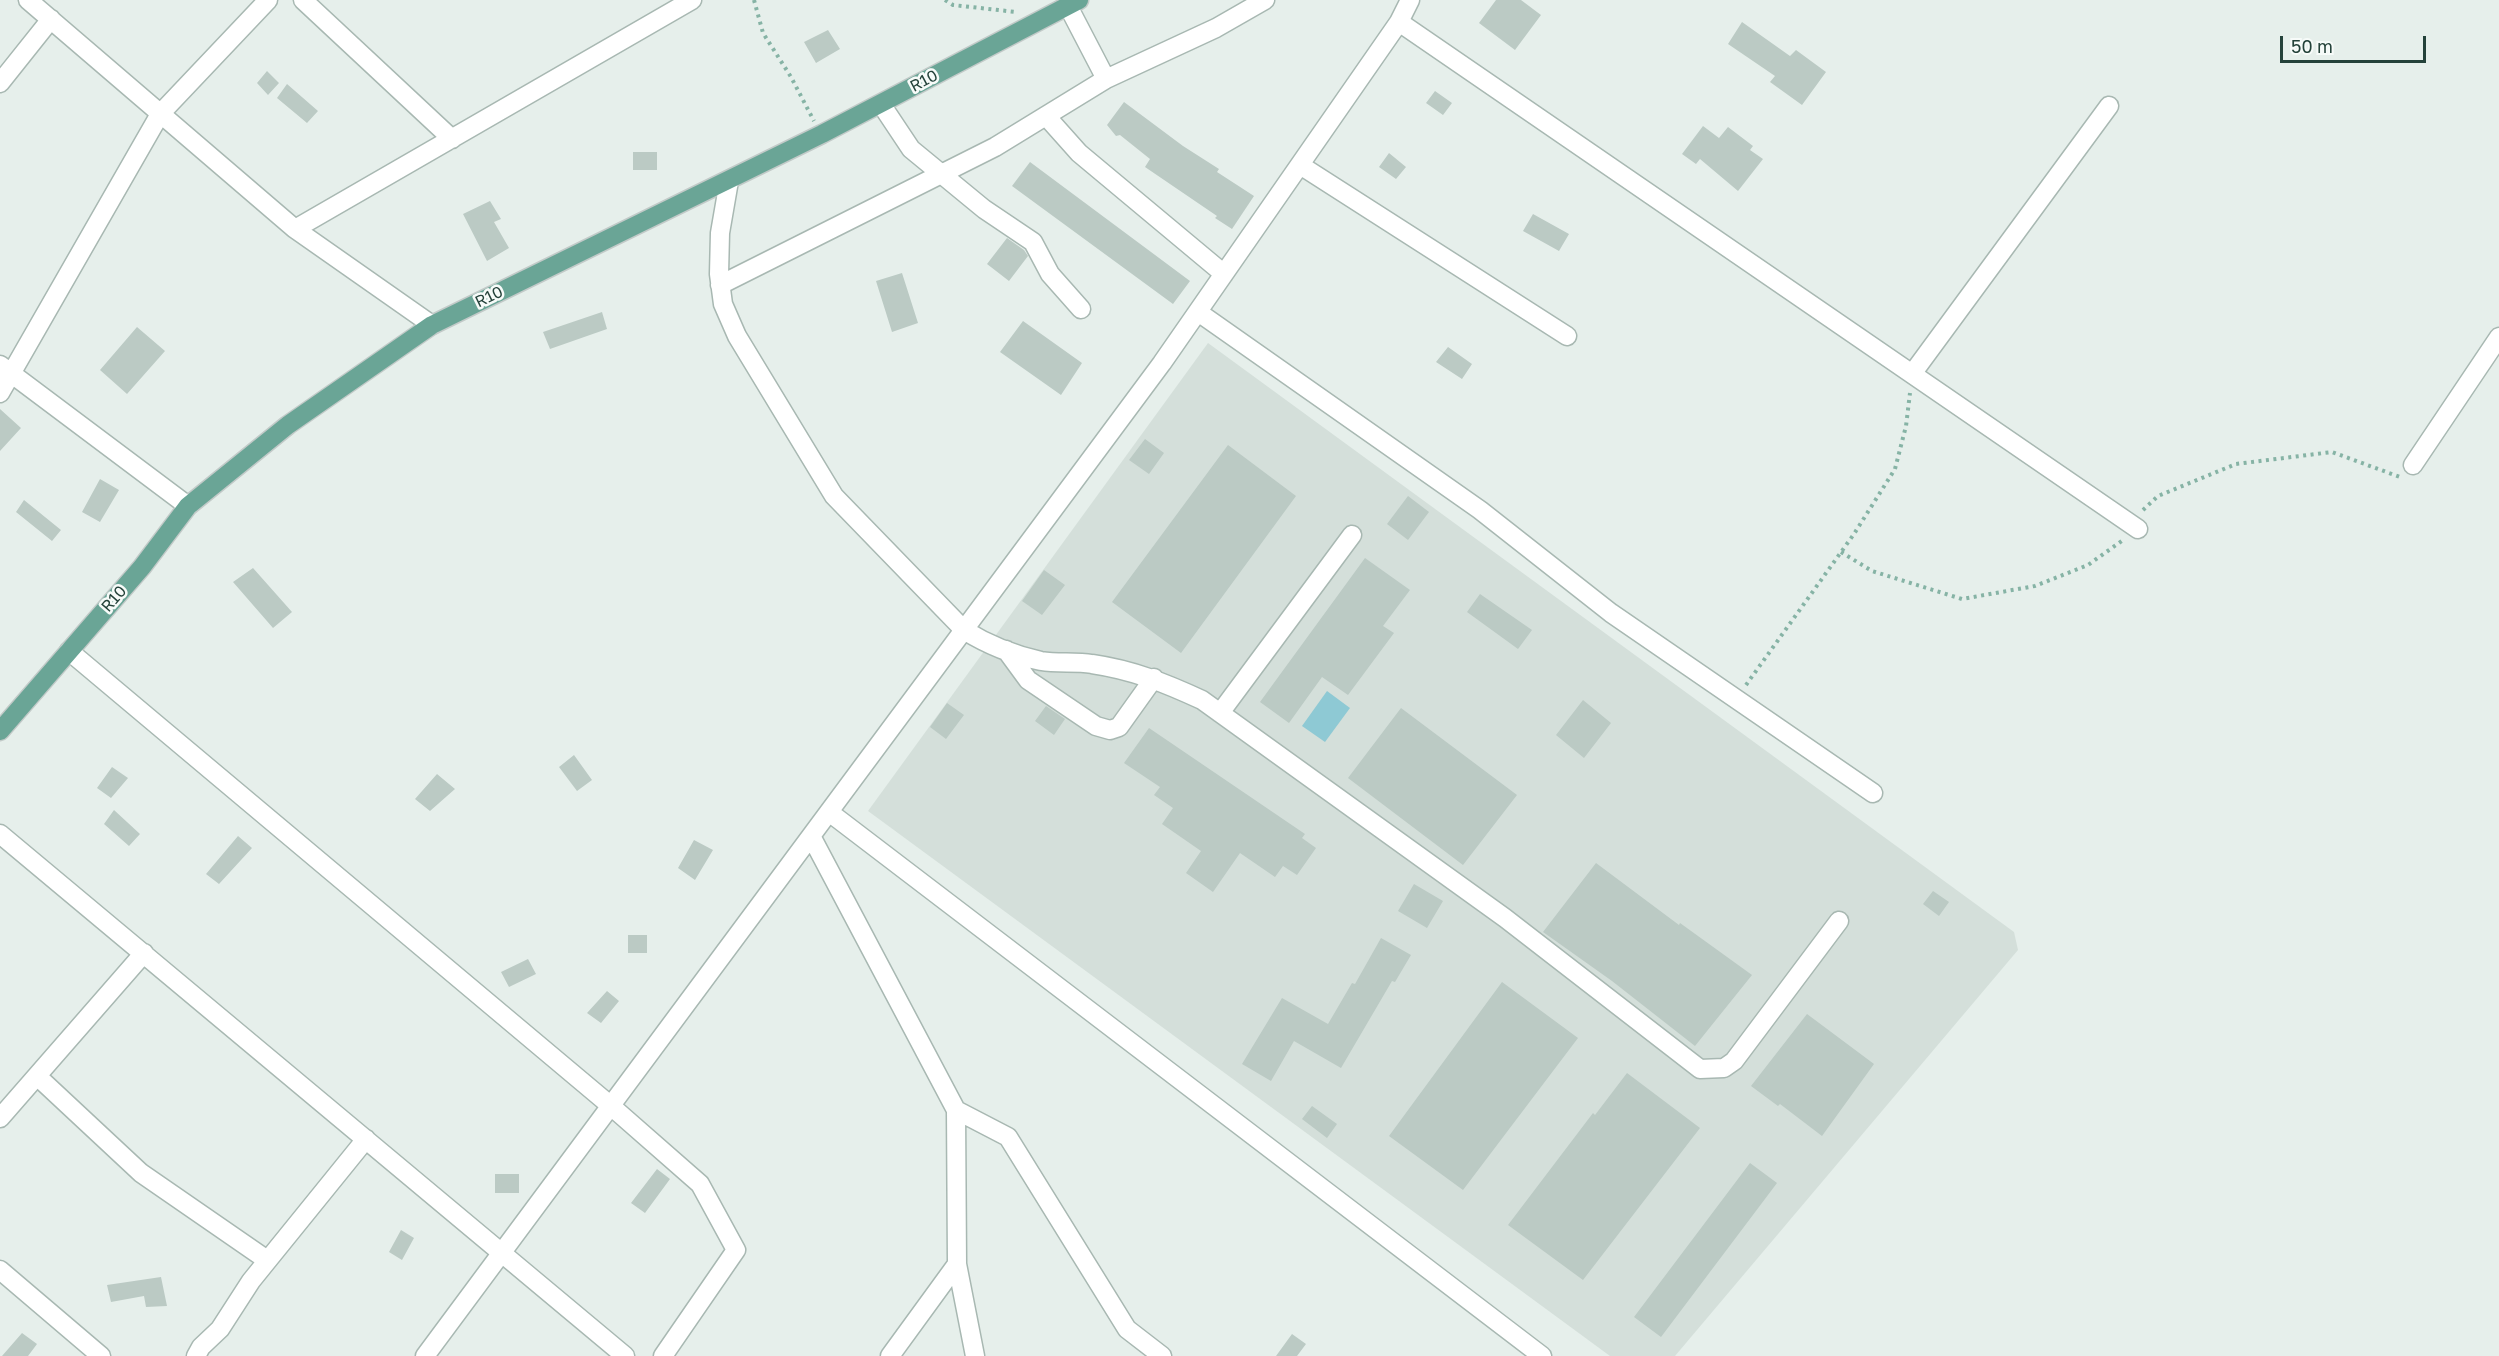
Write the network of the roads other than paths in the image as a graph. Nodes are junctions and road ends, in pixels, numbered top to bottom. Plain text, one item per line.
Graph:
1 (28, 0) edge
2 (268, 0) edge
3 (303, 0) edge
4 (692, 0) edge
5 (1264, 0) edge
6 (1410, 0) edge
7 (1073, 3) edge
8 (51, 19) junction
9 (1399, 22) junction
10 (1106, 79) junction
11 (0, 83) edge
12 (881, 104) junction
13 (2109, 106) dead end
14 (160, 114) junction
15 (1046, 116) junction
16 (452, 139) junction
17 (1300, 165) junction
18 (942, 174) junction
19 (729, 181) junction
20 (296, 229) junction
21 (1224, 274) junction
22 (720, 285) junction
23 (1081, 309) dead end
24 (1198, 312) junction
25 (432, 325) junction
26 (1567, 336) dead end
27 (2499, 338) edge
28 (6, 370) edge
29 (1912, 374) junction
30 (0, 393) edge
31 (2413, 465) road end
32 (188, 506) junction
33 (2134, 526) road end
34 (1352, 536) dead end
35 (964, 630) junction
36 (1006, 650) junction
37 (69, 651) junction
38 (1154, 678) junction
39 (1220, 713) junction
40 (0, 731) edge
41 (1873, 793) dead end
42 (829, 812) junction
43 (0, 834) edge
44 (812, 836) junction
45 (1839, 921) dead end
46 (144, 953) junction
47 (37, 1076) junction
48 (611, 1106) junction
49 (956, 1110) junction
50 (0, 1118) edge
51 (366, 1139) junction
52 (502, 1253) junction
53 (267, 1260) junction
54 (957, 1264) junction
55 (0, 1270) edge
56 (102, 1356) edge
57 (196, 1356) edge
58 (425, 1356) edge
59 (625, 1356) edge
60 (663, 1356) edge
61 (890, 1356) edge
62 (975, 1356) edge
63 (1162, 1356) edge
64 (1542, 1356) edge

1 - 8 street
2 - 14 street
3 - 16 street
4 - 16 street
5 - 10 street
6 - 9 street
7 - 10 street
7 - 12 main road, R10
8 - 11 street
8 - 14 street
9 - 17 street
9 - 29 street
10 - 15 street
12 - 18 street
12 - 19 main road, R10
13 - 29 street
14 - 20 street
14 - 28 street
15 - 18 street
15 - 21 street
16 - 20 street
17 - 21 street
17 - 26 street
18 - 22 street
18 - 23 street
19 - 22 street
19 - 25 main road, R10
20 - 25 street
21 - 24 street
22 - 35 street
24 - 35 street
24 - 41 street
25 - 32 main road, R10
27 - 31 street
28 - 30 street
28 - 32 street
29 - 33 street
32 - 37 main road, R10
34 - 39 street
35 - 36 street
35 - 42 street
36 - 38 street
36 - 38 street
37 - 40 main road, R10
37 - 48 street
38 - 39 street
39 - 45 street
42 - 44 street
42 - 64 street
43 - 46 street
44 - 48 street
44 - 49 street
46 - 47 street
46 - 51 street
47 - 50 street
47 - 53 street
48 - 52 street
48 - 60 street
49 - 54 street
49 - 63 street
51 - 52 street
51 - 53 street
52 - 58 street
52 - 59 street
53 - 57 street
54 - 61 street
54 - 62 street
55 - 56 street

